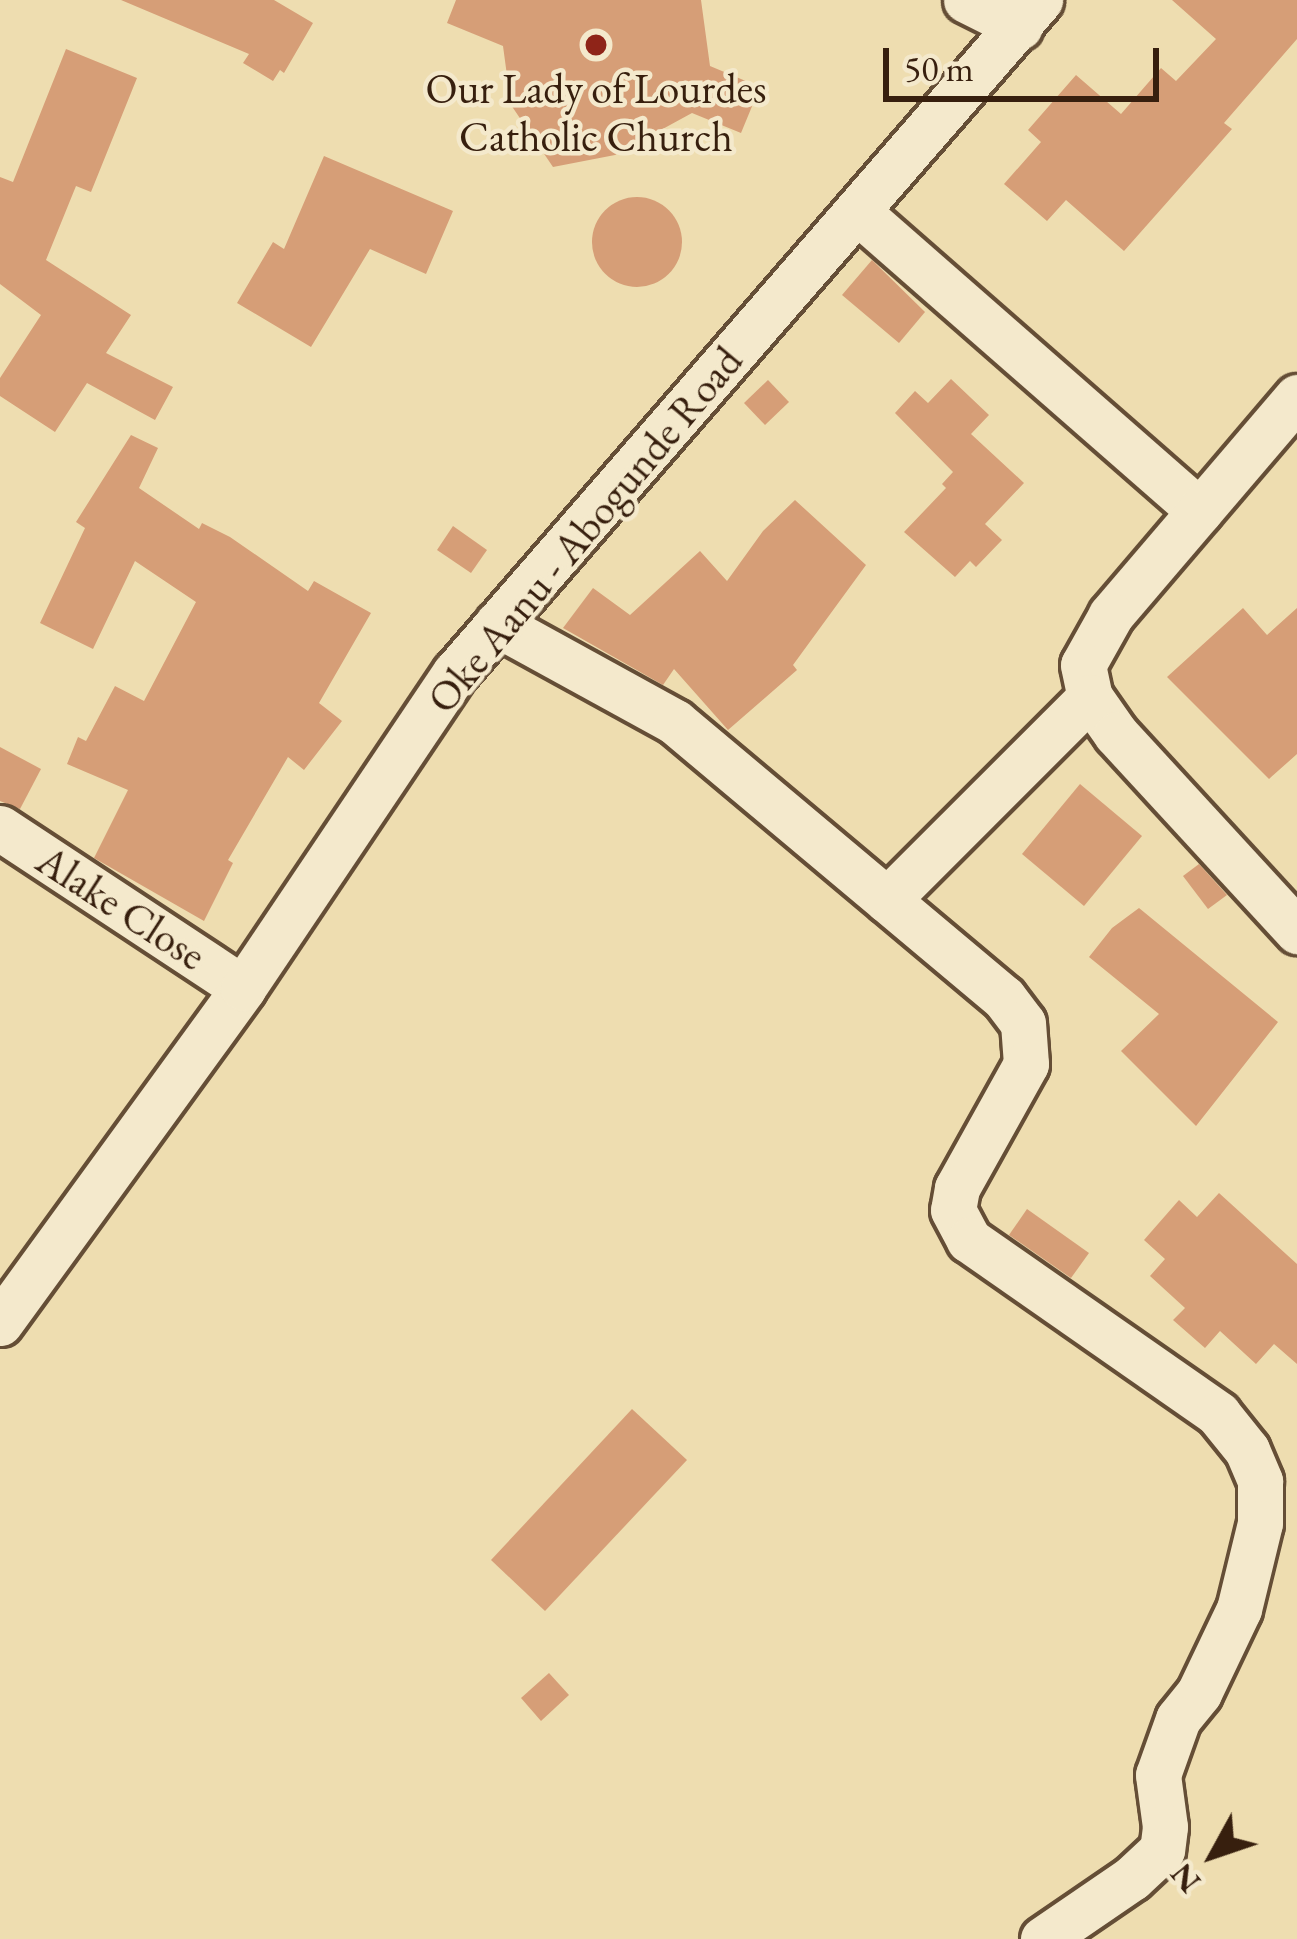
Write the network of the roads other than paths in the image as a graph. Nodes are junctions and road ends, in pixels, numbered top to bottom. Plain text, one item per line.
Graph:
1 (966, 0) edge
2 (1030, 13) edge
3 (858, 212) junction
4 (1297, 398) edge
5 (1200, 511) junction
6 (497, 624) junction
7 (1090, 697) junction
8 (0, 828) edge
9 (887, 901) junction
10 (1297, 931) edge
11 (243, 988) junction
12 (0, 1323) edge
13 (1043, 1939) edge

1 - 2 street
2 - 3 street, Oke Aanu - Abogunde Road
3 - 5 street
3 - 6 street, Oke Aanu - Abogunde Road
4 - 5 street
5 - 7 street
6 - 9 street
6 - 11 street, Oke Aanu - Abogunde Road
7 - 9 street
7 - 10 street
8 - 11 street, Alake Close
9 - 13 street
11 - 12 street, Oke Aanu - Abogunde Road

